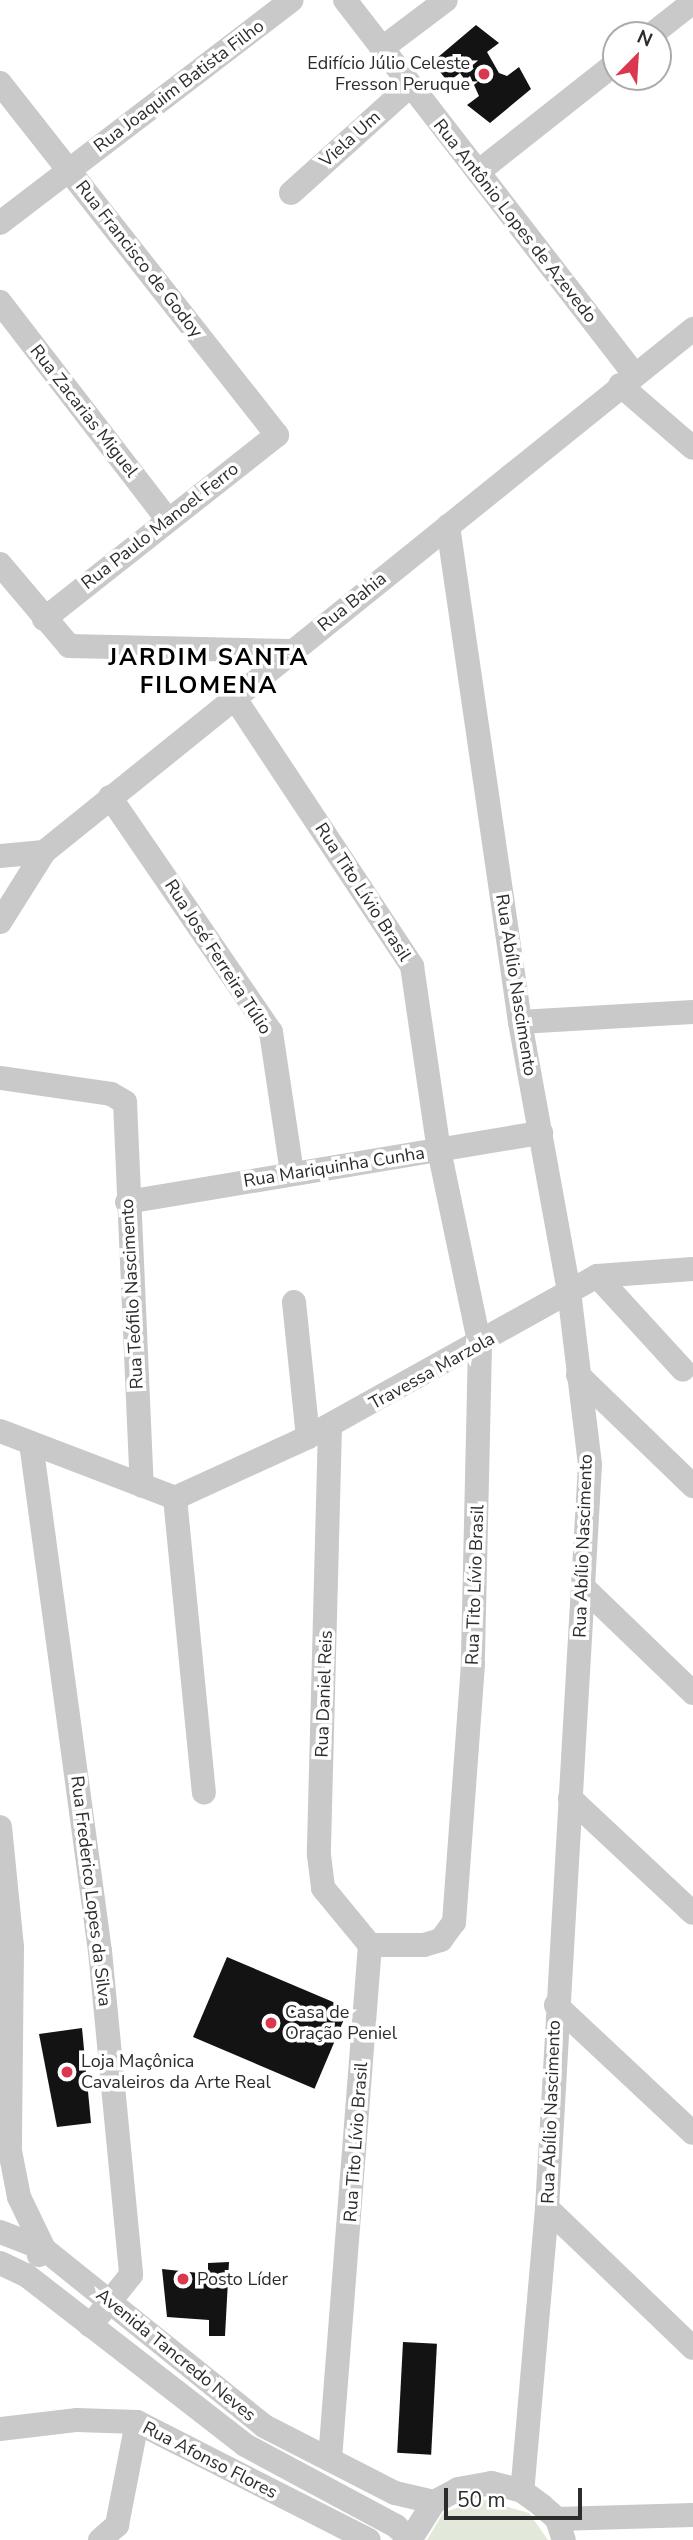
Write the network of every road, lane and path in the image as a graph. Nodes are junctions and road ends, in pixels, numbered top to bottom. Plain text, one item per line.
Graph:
1 (292, 0) edge
2 (345, 0) edge
3 (446, 0) edge
4 (381, 49) junction
5 (602, 74) edge
6 (0, 83) edge
7 (410, 86) junction
8 (69, 170) junction
9 (478, 173) junction
10 (291, 192) dead end
11 (0, 223) edge
12 (0, 302) edge
13 (693, 329) edge
14 (627, 379) junction
15 (277, 435) joint
16 (693, 448) edge
17 (167, 519) junction
18 (448, 526) junction
19 (0, 564) edge
20 (44, 618) junction
21 (291, 651) junction
22 (234, 697) junction
23 (110, 797) junction
24 (44, 852) junction
25 (0, 856) edge
26 (0, 922) edge
27 (693, 1012) edge
28 (520, 1022) junction
29 (0, 1078) edge
30 (541, 1133) junction
31 (439, 1150) junction
32 (292, 1173) junction
33 (127, 1202) junction
34 (693, 1269) edge
35 (597, 1276) junction
36 (569, 1291) junction
37 (294, 1302) dead end
38 (480, 1346) junction
39 (683, 1370) dead end
40 (578, 1375) junction
41 (330, 1426) junction
42 (0, 1432) edge
43 (308, 1437) junction
44 (31, 1443) junction
45 (142, 1486) junction
46 (693, 1486) edge
47 (175, 1498) junction
48 (583, 1587) junction
49 (693, 1693) edge
50 (204, 1793) dead end
51 (570, 1798) junction
52 (0, 1827) edge
53 (693, 1913) edge
54 (370, 1945) junction
55 (12, 1947) junction
56 (0, 2006) edge
57 (556, 2006) junction
58 (6, 2111) edge
59 (693, 2133) edge
60 (7, 2164) edge
61 (547, 2208) junction
62 (0, 2232) edge
63 (44, 2249) junction
64 (0, 2263) edge
65 (26, 2275) junction
66 (0, 2281) edge
67 (112, 2302) junction
68 (90, 2326) junction
69 (693, 2348) edge
70 (137, 2422) junction
71 (0, 2429) edge
72 (330, 2459) junction
73 (522, 2491) junction
74 (434, 2502) junction
75 (693, 2515) edge
76 (560, 2530) edge
77 (114, 2535) edge
78 (369, 2540) edge
79 (410, 2540) edge

1 - 8 street, Rua Joaquim Batista Filho
2 - 4 street, Rua Antônio Lopes de Azevedo
3 - 4 street
4 - 7 street, Rua Antônio Lopes de Azevedo
5 - 9 street
6 - 8 street, Rua Francisco de Godoy
7 - 9 street, Rua Antônio Lopes de Azevedo
7 - 10 street, Viela Um
8 - 11 street, Rua Joaquim Batista Filho
8 - 15 street, Rua Francisco de Godoy
9 - 14 street, Rua Antônio Lopes de Azevedo
12 - 17 street, Rua Zacarias Miguel
13 - 14 street, Rua Bahia
14 - 16 street, Rua Antônio Lopes de Azevedo
14 - 18 street, Rua Bahia
15 - 17 street, Rua Paulo Manoel Ferro
17 - 20 street, Rua Paulo Manoel Ferro
18 - 21 street, Rua Bahia
18 - 28 street, Rua Abílio Nascimento
19 - 20 street
20 - 21 street
21 - 22 street, Rua Bahia
22 - 23 street, Rua Bahia
22 - 31 street, Rua Tito Lívio Brasil
23 - 24 street, Rua Bahia
23 - 32 street, Rua José Ferreira Túlio
24 - 25 street
24 - 26 street, Rua Bahia
27 - 28 street
28 - 30 street, Rua Abílio Nascimento
29 - 33 street, Rua Teófilo Nascimento
30 - 31 street, Rua Mariquinha Cunha
30 - 36 street, Rua Abílio Nascimento
31 - 32 street, Rua Mariquinha Cunha
31 - 38 street, Rua Tito Lívio Brasil
32 - 33 street, Rua Mariquinha Cunha
33 - 45 street, Rua Teófilo Nascimento
34 - 35 street, Travessa Marzola
35 - 36 street, Travessa Marzola
35 - 39 street
36 - 38 street, Travessa Marzola
36 - 40 street, Rua Abílio Nascimento
37 - 43 street
38 - 41 street, Travessa Marzola
38 - 54 street, Rua Tito Lívio Brasil
40 - 46 street
40 - 48 street, Rua Abílio Nascimento
41 - 43 street, Travessa Marzola
41 - 54 street, Rua Daniel Reis
42 - 44 street
43 - 47 street, Travessa Marzola
44 - 45 street
44 - 67 street, Rua Frederico Lopes da Silva
45 - 47 street
47 - 50 street
48 - 49 street
48 - 51 street, Rua Abílio Nascimento
51 - 53 street
51 - 57 street, Rua Abílio Nascimento
52 - 55 street
54 - 72 street, Rua Tito Lívio Brasil
55 - 56 street
55 - 58 street
57 - 59 street
57 - 61 street, Rua Abílio Nascimento
58 - 60 street
60 - 63 street
61 - 69 street
61 - 73 street, Rua Abílio Nascimento
62 - 63 street, Avenida Tancredo Neves
63 - 65 street
63 - 67 street, Avenida Tancredo Neves
64 - 65 street, Avenida Tancredo Neves
65 - 66 street
65 - 68 street, Avenida Tancredo Neves
67 - 68 street, Rua Frederico Lopes da Silva
67 - 72 street, Avenida Tancredo Neves
68 - 79 street, Avenida Tancredo Neves
70 - 71 street, Rua Afonso Flores
70 - 77 street
70 - 78 street, Rua Afonso Flores
72 - 74 street, Avenida Tancredo Neves
73 - 74 street
73 - 76 street
74 - 79 street
75 - 76 street

